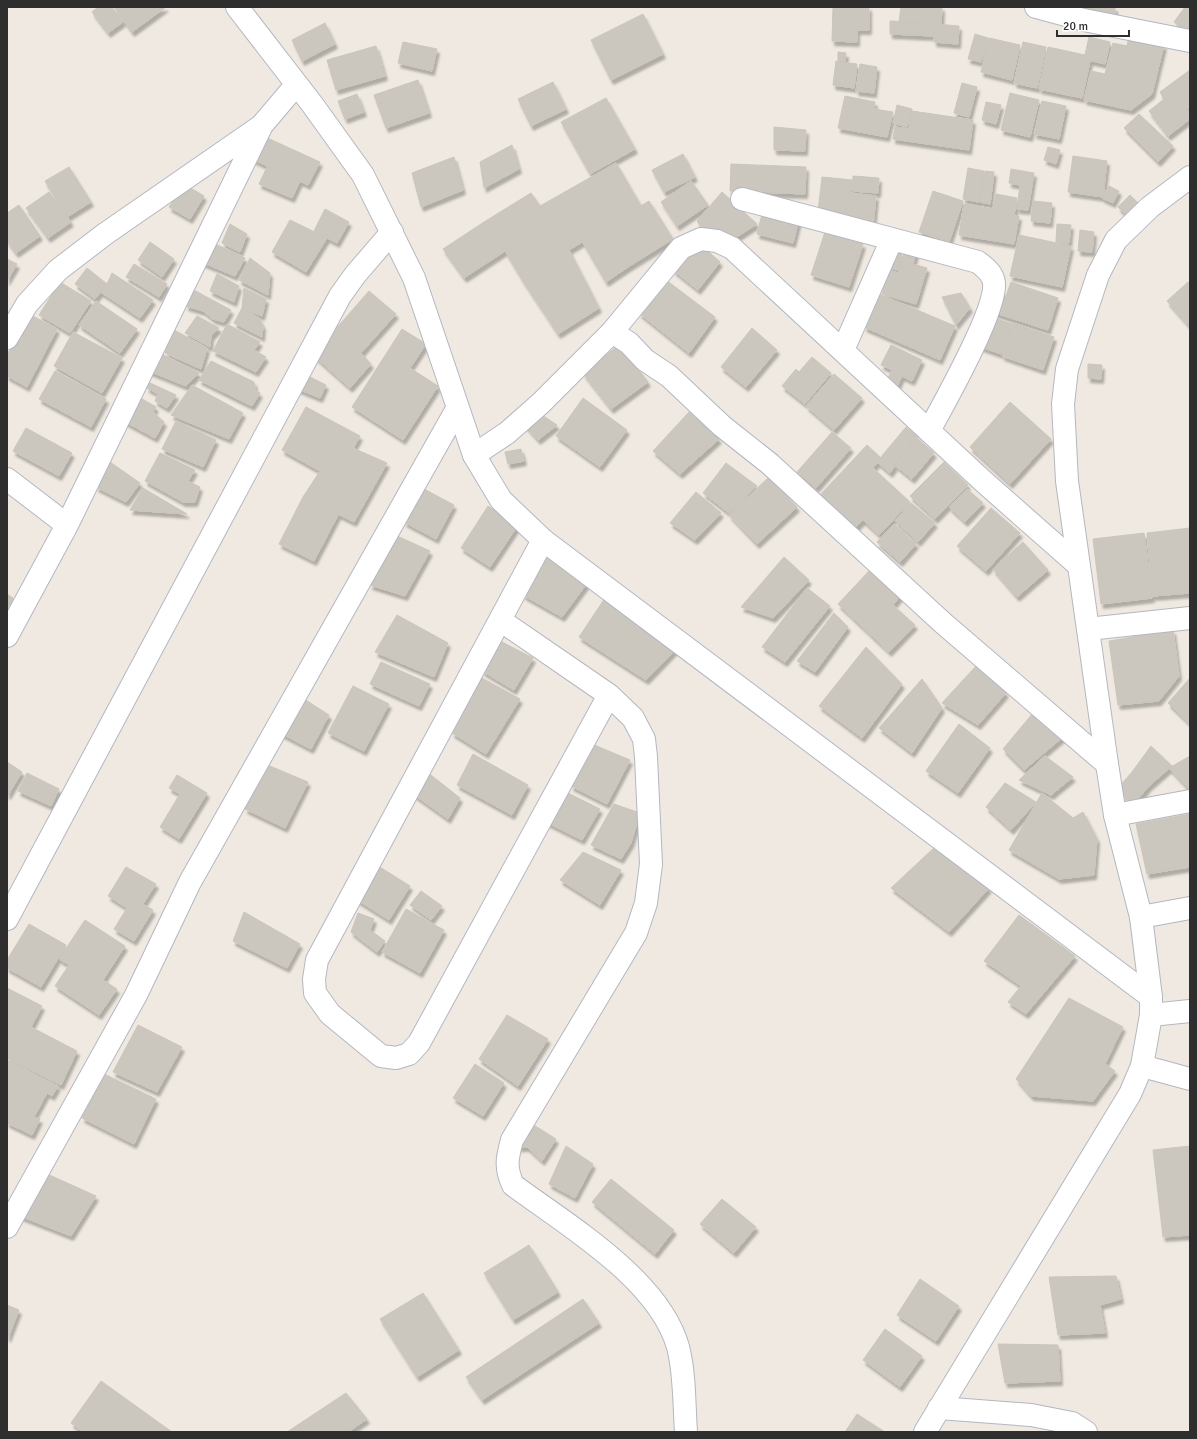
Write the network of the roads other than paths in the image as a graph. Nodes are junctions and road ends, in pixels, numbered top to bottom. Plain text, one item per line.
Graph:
1 (237, 7) edge
2 (1036, 7) edge
3 (1190, 41) edge
4 (296, 85) junction
5 (262, 125) junction
6 (1190, 178) edge
7 (742, 199) dead end
8 (392, 232) junction
9 (892, 239) junction
10 (612, 332) junction
11 (7, 338) edge
12 (843, 350) junction
13 (457, 409) junction
14 (929, 431) junction
15 (474, 455) junction
16 (7, 479) edge
17 (66, 525) junction
18 (543, 540) junction
19 (1077, 564) junction
20 (1190, 618) edge
21 (500, 620) junction
22 (1088, 629) junction
23 (7, 636) edge
24 (609, 695) junction
25 (1107, 764) junction
26 (1190, 801) edge
27 (1115, 815) junction
28 (1190, 908) edge
29 (1141, 917) junction
30 (7, 919) edge
31 (1151, 1006) junction
32 (1190, 1011) edge
33 (1142, 1066) junction
34 (1190, 1079) edge
35 (7, 1227) edge
36 (940, 1408) junction
37 (686, 1432) edge
38 (925, 1432) edge
39 (1086, 1432) edge

1 - 4 street
2 - 3 street
4 - 5 street
4 - 8 street
5 - 11 street
5 - 17 street
6 - 19 street
7 - 9 street
8 - 13 street
8 - 30 street
9 - 12 street
9 - 14 street
10 - 12 street
10 - 15 street
10 - 25 street
12 - 14 street
13 - 15 street
13 - 35 street
14 - 19 street
15 - 18 street
16 - 17 street
17 - 23 street
18 - 21 street
18 - 31 street
19 - 22 street
20 - 22 street
21 - 24 street
21 - 24 street
22 - 25 street
24 - 37 street
25 - 27 street
26 - 27 street
27 - 29 street
28 - 29 street
29 - 31 street
31 - 32 street
31 - 33 street
33 - 34 street
33 - 36 street
36 - 38 street
36 - 39 street

